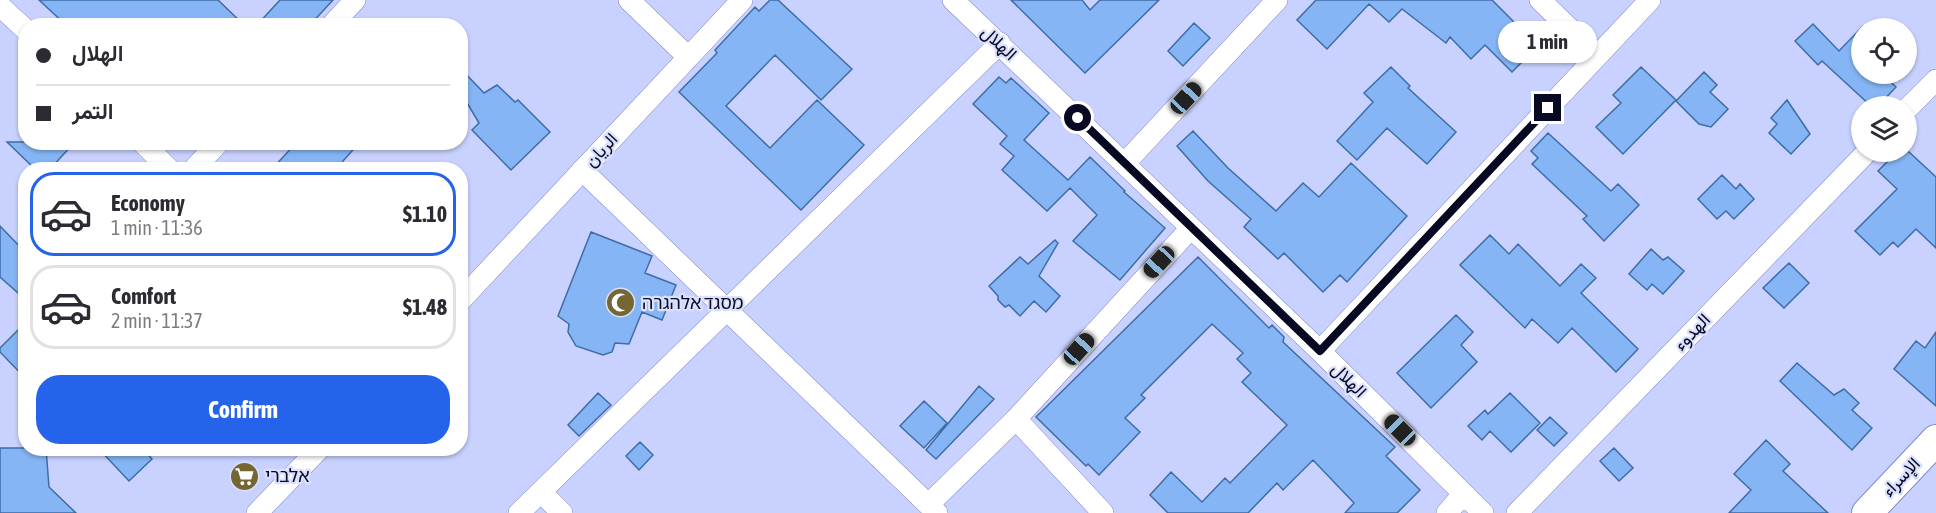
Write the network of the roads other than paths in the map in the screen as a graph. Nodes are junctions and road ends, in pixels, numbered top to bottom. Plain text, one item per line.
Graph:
1 (355, 0) edge
2 (629, 0) edge
3 (742, 0) edge
4 (953, 0) edge
5 (1277, 0) edge
6 (1540, 0) edge
7 (1650, 0) edge
8 (0, 6) edge
9 (338, 18) edge
10 (18, 23) edge
11 (1000, 43) junction
12 (1597, 55) junction
13 (687, 56) junction
14 (1936, 80) edge
15 (1917, 99) edge
16 (150, 150) edge
17 (212, 150) edge
18 (162, 162) edge
19 (200, 162) edge
20 (1857, 162) edge
21 (1125, 163) junction
22 (582, 170) junction
23 (1191, 228) junction
24 (468, 292) edge
25 (727, 309) junction
26 (1320, 351) junction
27 (1016, 418) junction
28 (1936, 440) edge
29 (312, 456) edge
30 (541, 492) junction
31 (1463, 495) junction
32 (933, 509) edge
33 (1094, 510) edge
34 (257, 513) edge
35 (519, 513) edge
36 (562, 513) edge
37 (1447, 513) edge
38 (1484, 513) edge
39 (1517, 513) edge
40 (1867, 513) edge

1 - 9 street
2 - 13 street
3 - 13 street, الريان
4 - 11 street, الهلال
5 - 21 street
6 - 12 street
7 - 12 street
8 - 10 street
11 - 21 street, الهلال
11 - 25 street
12 - 26 street
13 - 22 street, الريان
14 - 15 street
16 - 18 street
17 - 19 street
20 - 39 street, الهدوء
21 - 23 street, الهلال
22 - 24 street, الريان
22 - 25 street
23 - 26 street, الهلال
23 - 27 street
25 - 30 street
25 - 32 street
26 - 31 street, الهلال
27 - 32 street
27 - 33 street
28 - 40 street, الإسراء
29 - 34 street
30 - 35 street
30 - 36 street
31 - 37 street
31 - 38 street, الهلال

